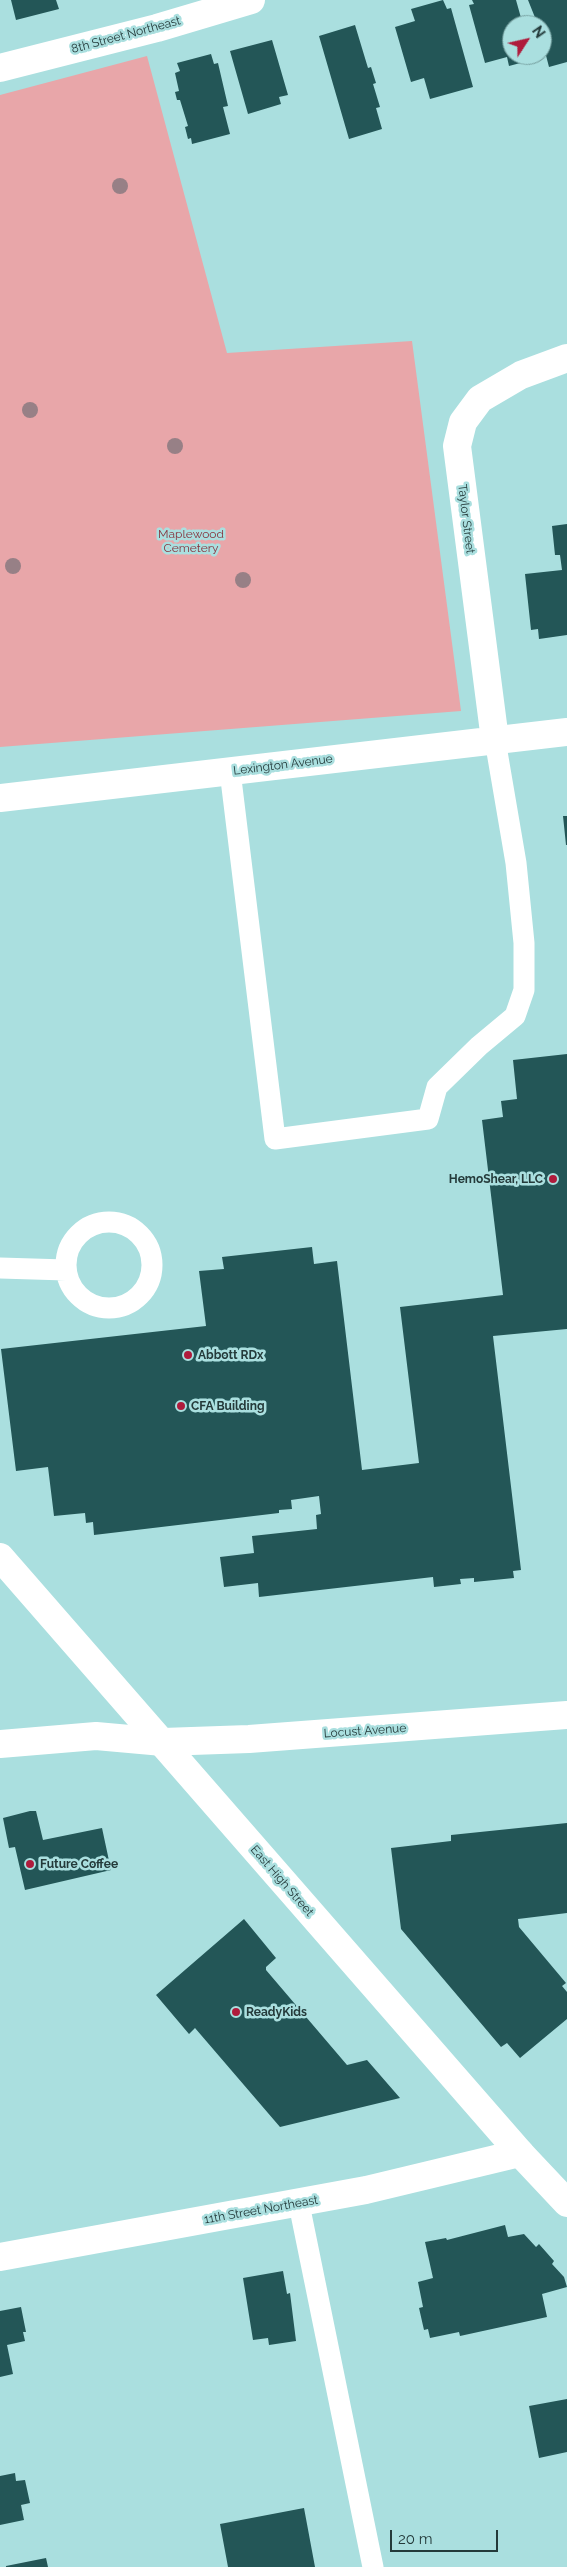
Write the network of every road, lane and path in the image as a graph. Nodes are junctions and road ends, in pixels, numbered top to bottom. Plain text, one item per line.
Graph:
1 (238, 2) edge
2 (0, 68) edge
3 (567, 358) edge
4 (567, 732) edge
5 (495, 740) junction
6 (230, 771) junction
7 (0, 798) edge
8 (0, 1268) edge
9 (66, 1270) junction
10 (0, 1557) edge
11 (567, 1715) edge
12 (163, 1742) junction
13 (0, 1744) edge
14 (520, 2153) junction
15 (567, 2203) edge
16 (299, 2204) junction
17 (0, 2257) edge
18 (373, 2567) edge

1 - 2 street, 8th Street Northeast
3 - 5 street, Taylor Street
4 - 5 street, Lexington Avenue
5 - 6 street, Lexington Avenue
5 - 6 lane
6 - 7 street, Lexington Avenue
8 - 9 lane
9 - 9 lane
10 - 12 street, East High Street
11 - 12 street, Locust Avenue
12 - 13 street, Locust Avenue
12 - 14 street, East High Street
14 - 15 street, East High Street
14 - 16 street, 11th Street Northeast
16 - 17 street, 11th Street Northeast
16 - 18 lane

